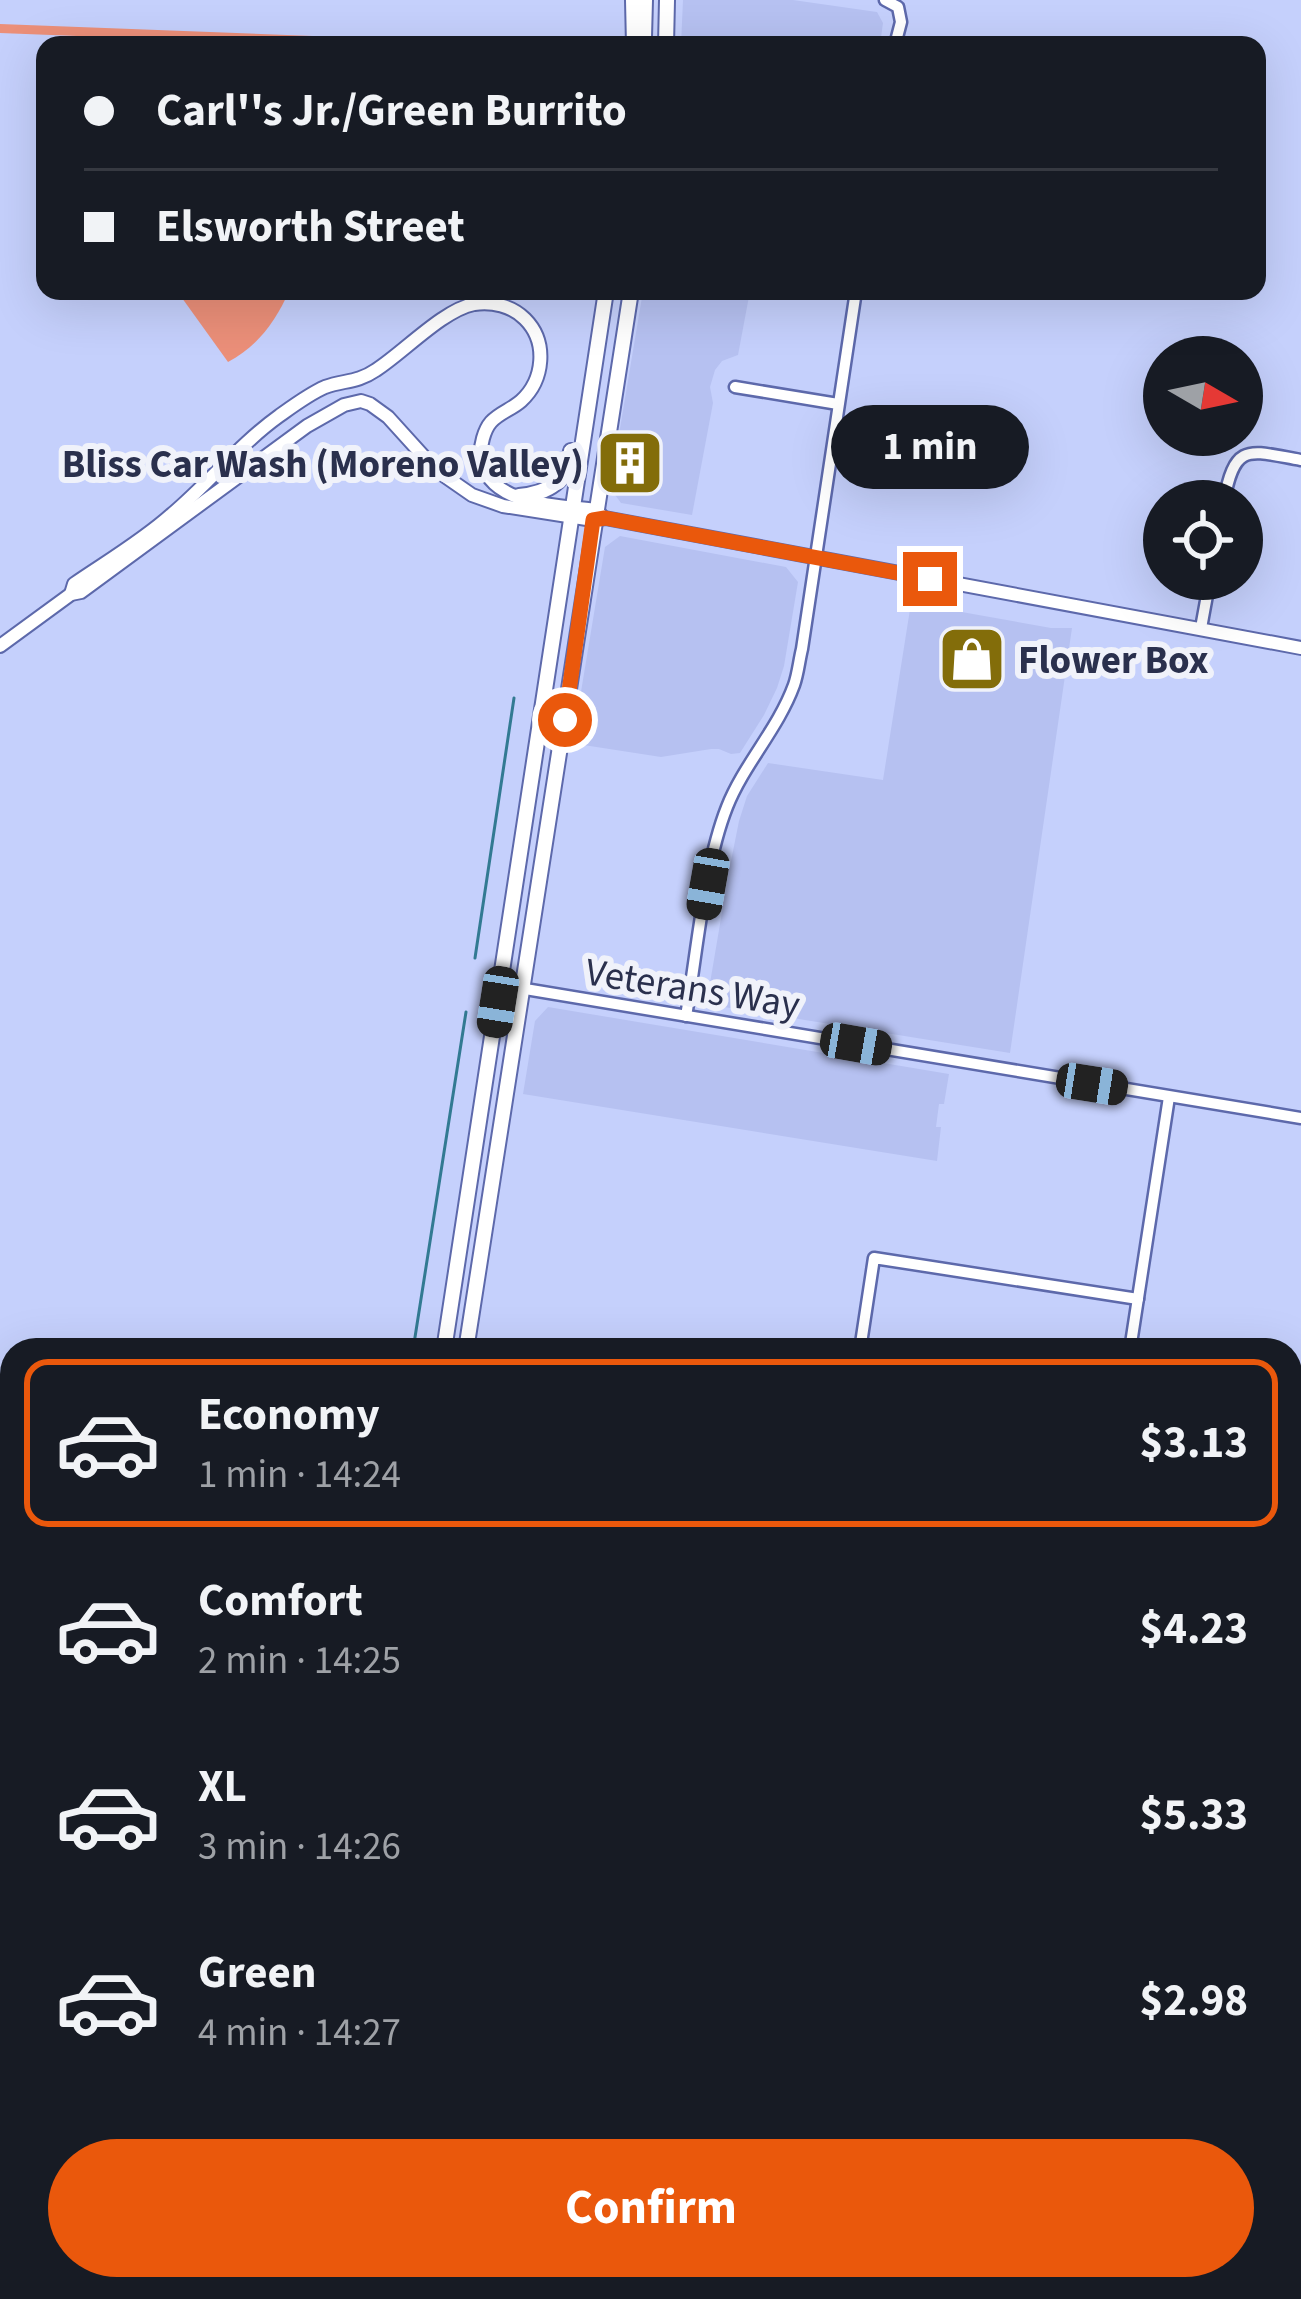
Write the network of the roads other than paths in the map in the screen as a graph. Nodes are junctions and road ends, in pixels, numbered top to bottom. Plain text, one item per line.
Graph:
1 (635, 0) edge
2 (645, 0) edge
3 (667, 0) edge
4 (885, 0) edge
5 (638, 36) edge
6 (640, 36) edge
7 (666, 36) edge
8 (897, 36) edge
9 (605, 300) edge
10 (630, 300) edge
11 (855, 300) edge
12 (735, 387) dead end
13 (588, 401) junction
14 (838, 404) junction
15 (475, 432) dead end
16 (481, 454) junction
17 (1301, 460) edge
18 (1228, 480) edge
19 (519, 496) junction
20 (572, 512) junction
21 (598, 516) junction
22 (816, 558) junction
23 (71, 594) junction
24 (1207, 600) edge
25 (1202, 628) junction
26 (0, 646) edge
27 (1301, 648) edge
28 (501, 985) junction
29 (523, 989) junction
30 (686, 1016) junction
31 (1169, 1097) junction
32 (1301, 1118) edge
33 (1138, 1299) junction
34 (446, 1338) edge
35 (468, 1338) edge
36 (862, 1338) edge
37 (1132, 1338) edge

1 - 5 highway
2 - 6 main road
3 - 7 main road
4 - 8 street
9 - 13 main road
10 - 21 main road
11 - 14 street
12 - 14 street
13 - 19 main road
13 - 20 main road
14 - 22 street
15 - 16 street
16 - 19 street
16 - 23 street
17 - 18 street
19 - 20 street
20 - 21 street
20 - 23 street
20 - 28 main road
21 - 22 street
21 - 29 main road
22 - 25 street
22 - 30 street
23 - 26 street
24 - 25 street
25 - 27 street
28 - 29 street, Veterans Way
28 - 34 main road
29 - 30 street, Veterans Way
29 - 35 main road
30 - 31 street, Veterans Way
31 - 32 street, Veterans Way
31 - 33 street
33 - 36 street
33 - 37 street

